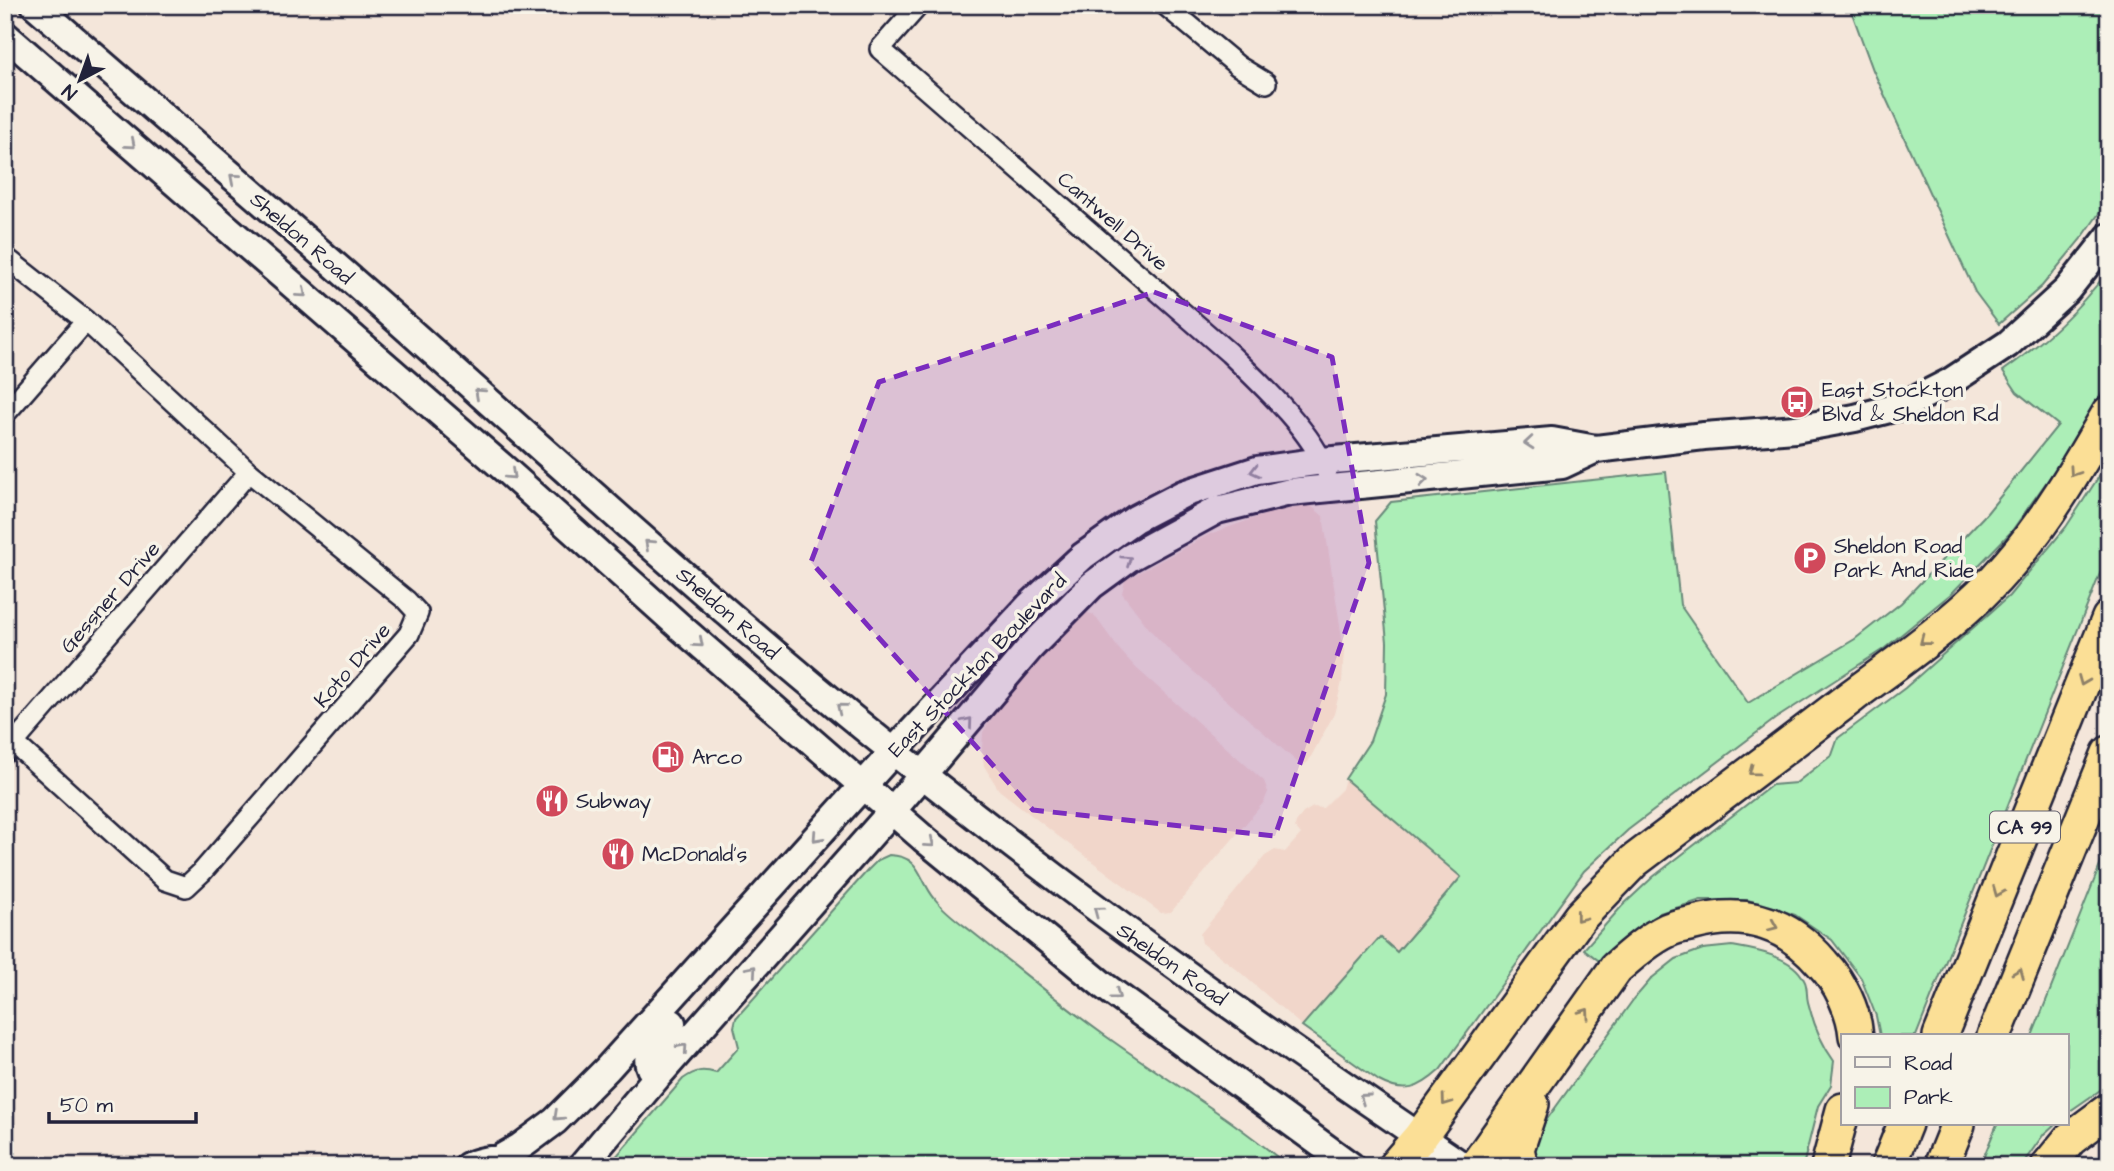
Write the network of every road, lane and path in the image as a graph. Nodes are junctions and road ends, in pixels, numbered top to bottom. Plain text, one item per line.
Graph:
1 (35, 5) edge
2 (919, 5) edge
3 (1165, 5) edge
4 (5, 35) edge
5 (1266, 83) dead end
6 (2109, 237) edge
7 (5, 257) edge
8 (86, 321) junction
9 (2109, 413) edge
10 (5, 414) edge
11 (1596, 449) junction
12 (1322, 461) junction
13 (249, 472) junction
14 (1332, 489) junction
15 (2109, 618) edge
16 (9, 748) edge
17 (894, 751) junction
18 (2109, 753) edge
19 (924, 774) junction
20 (863, 786) junction
21 (892, 811) junction
22 (763, 898) junction
23 (1856, 1034) edge
24 (1941, 1034) edge
25 (1995, 1034) edge
26 (1545, 1069) junction
27 (657, 1077) junction
28 (2109, 1110) edge
29 (1841, 1117) edge
30 (1904, 1126) edge
31 (1957, 1126) edge
32 (1420, 1137) junction
33 (508, 1162) edge
34 (468, 1166) edge
35 (582, 1166) edge
36 (1351, 1166) edge
37 (1395, 1166) edge
38 (1463, 1166) edge
39 (1476, 1166) edge
40 (1521, 1166) edge
41 (1828, 1166) edge
42 (1888, 1166) edge
43 (1941, 1166) edge
44 (2048, 1166) edge

17 -> 1 main road, Sheldon Road
2 - 12 street, Cantwell Drive
3 - 5 street
4 -> 20 main road, Sheldon Road
6 - 11 main road, East Stockton Boulevard
7 - 8 street, Koto Drive
8 - 10 street
8 - 13 street, Koto Drive
9 -> 32 highway
11 -> 12 main road, East Stockton Boulevard
14 -> 11 main road, East Stockton Boulevard
12 - 14 street, Cantwell Drive
12 -> 17 main road, East Stockton Boulevard
13 - 16 street, Gessner Drive
13 - 16 street, Koto Drive
19 -> 14 main road, East Stockton Boulevard
15 -> 24 highway, CA 99
17 - 19 main road, Sheldon Road
17 - 20 main road, East Stockton Boulevard
25 -> 18 highway, CA 99
19 - 21 main road, East Stockton Boulevard
32 -> 19 main road, Sheldon Road
20 - 21 main road, Sheldon Road
20 -> 22 main road, East Stockton Boulevard
27 -> 21 main road, East Stockton Boulevard
21 -> 36 main road, Sheldon Road
22 - 27 main road
22 -> 33 main road, East Stockton Boulevard
26 -> 23 highway
26 - 39 highway
26 - 40 highway
27 - 35 main road, East Stockton Boulevard
28 - 44 highway
29 - 41 highway
30 - 42 highway
31 - 43 highway
32 - 37 highway
32 - 38 main road, Sheldon Road
33 - 34 main road, East Stockton Boulevard

